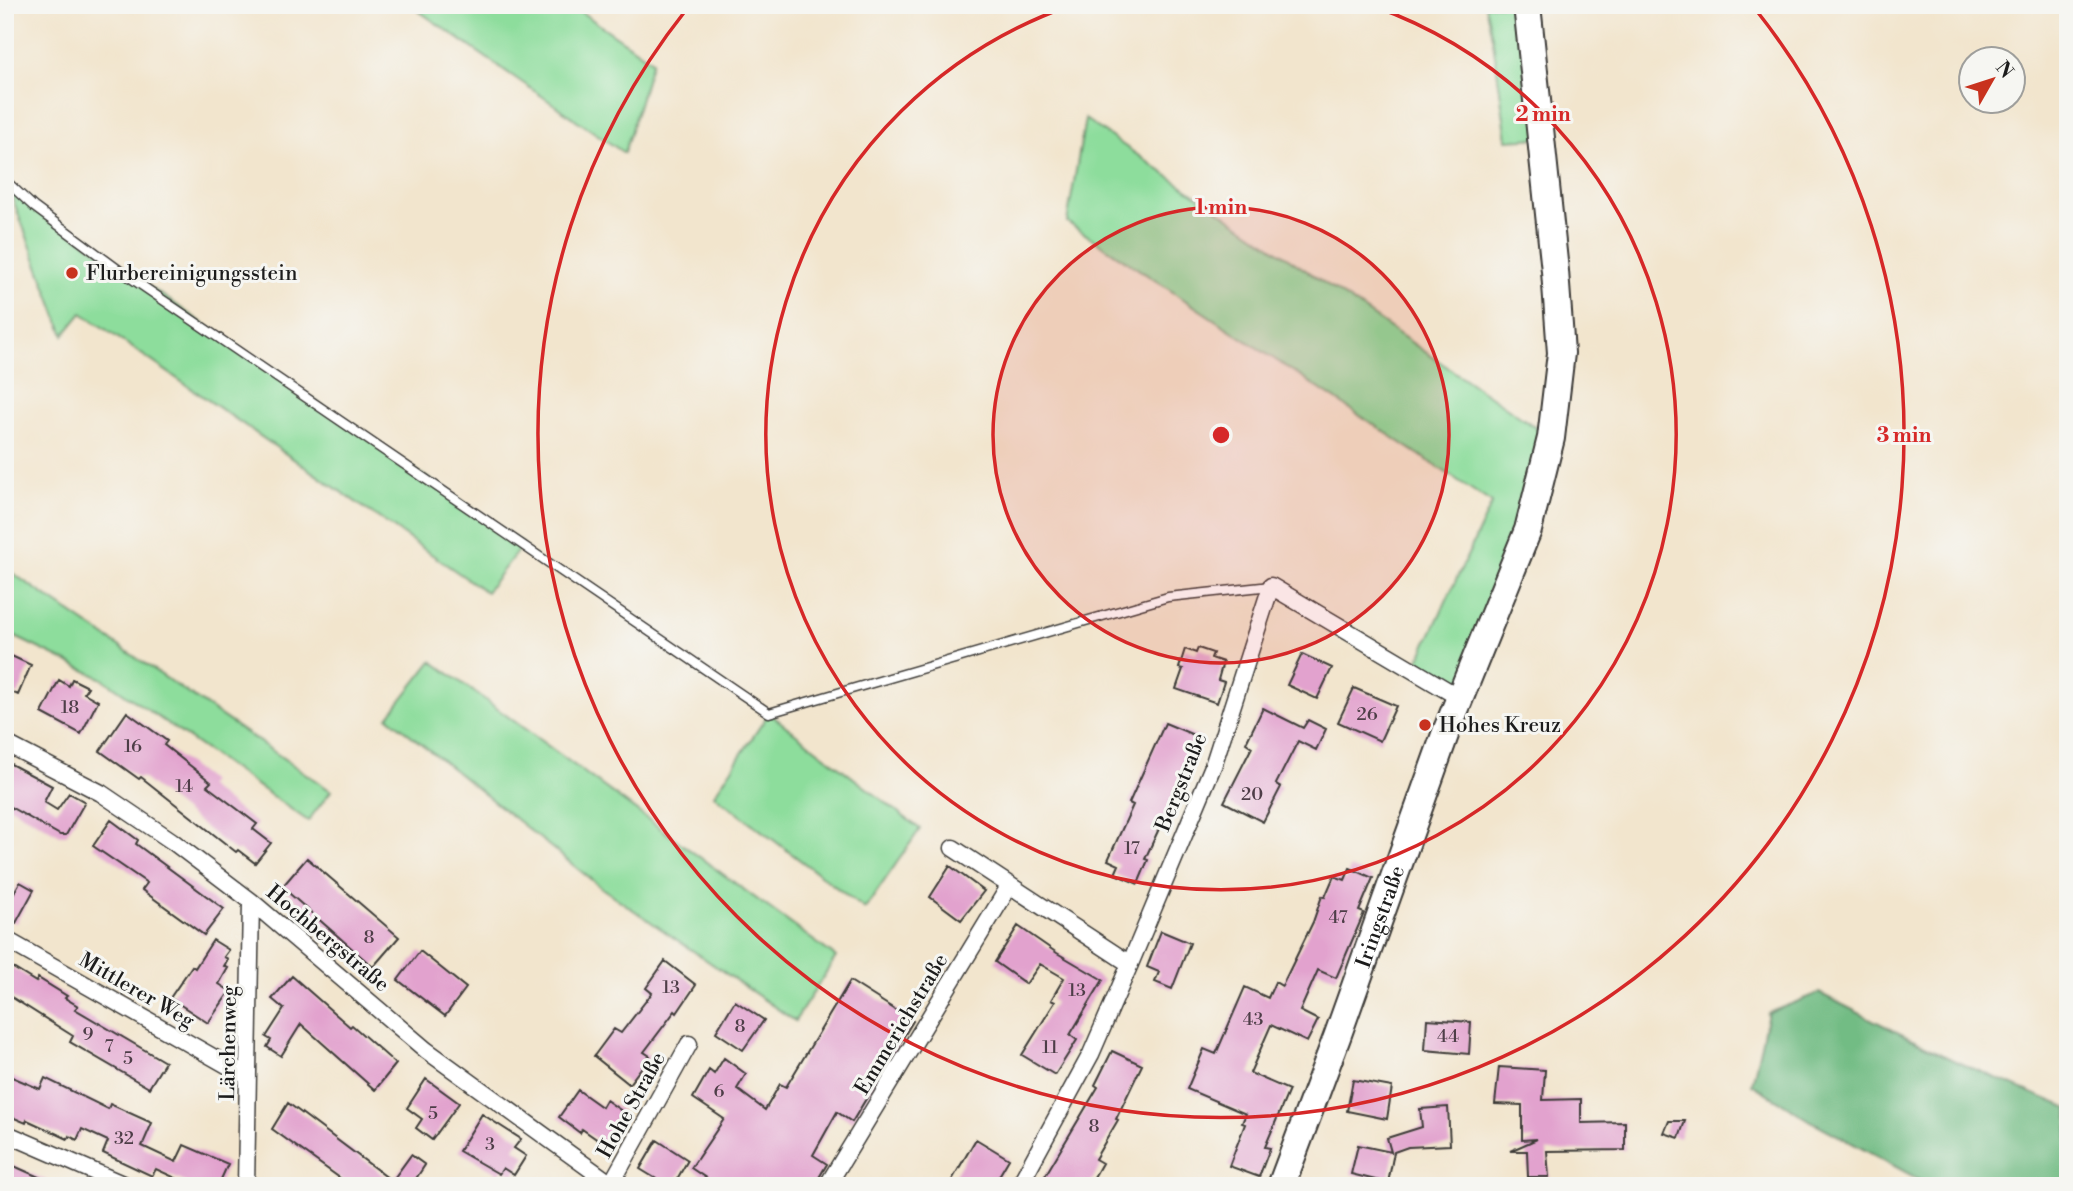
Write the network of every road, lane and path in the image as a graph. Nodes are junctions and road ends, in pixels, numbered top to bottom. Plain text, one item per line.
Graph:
1 (1527, 5) edge
2 (5, 180) edge
3 (1271, 586) junction
4 (1460, 698) junction
5 (5, 743) edge
6 (953, 848) dead end
7 (1010, 885) junction
8 (251, 901) junction
9 (5, 939) edge
10 (1130, 964) junction
11 (689, 1044) dead end
12 (248, 1077) junction
13 (5, 1133) edge
14 (611, 1185) edge
15 (127, 1186) edge
16 (246, 1186) edge
17 (827, 1186) edge
18 (1019, 1186) edge
19 (1280, 1186) edge

1 - 4 main road, Iringstraße
2 - 3 lane
3 - 4 street
3 - 10 street, Bergstraße
4 - 19 main road, Iringstraße
5 - 8 street, Hochbergstraße
6 - 7 street
7 - 10 street
7 - 17 street, Emmerichstraße
8 - 12 street, Lärchenweg
8 - 14 street, Hochbergstraße
9 - 12 street, Mittlerer Weg
10 - 18 street, Bergstraße
11 - 14 street, Hohe Straße
12 - 16 street, Lärchenweg
13 - 15 street

